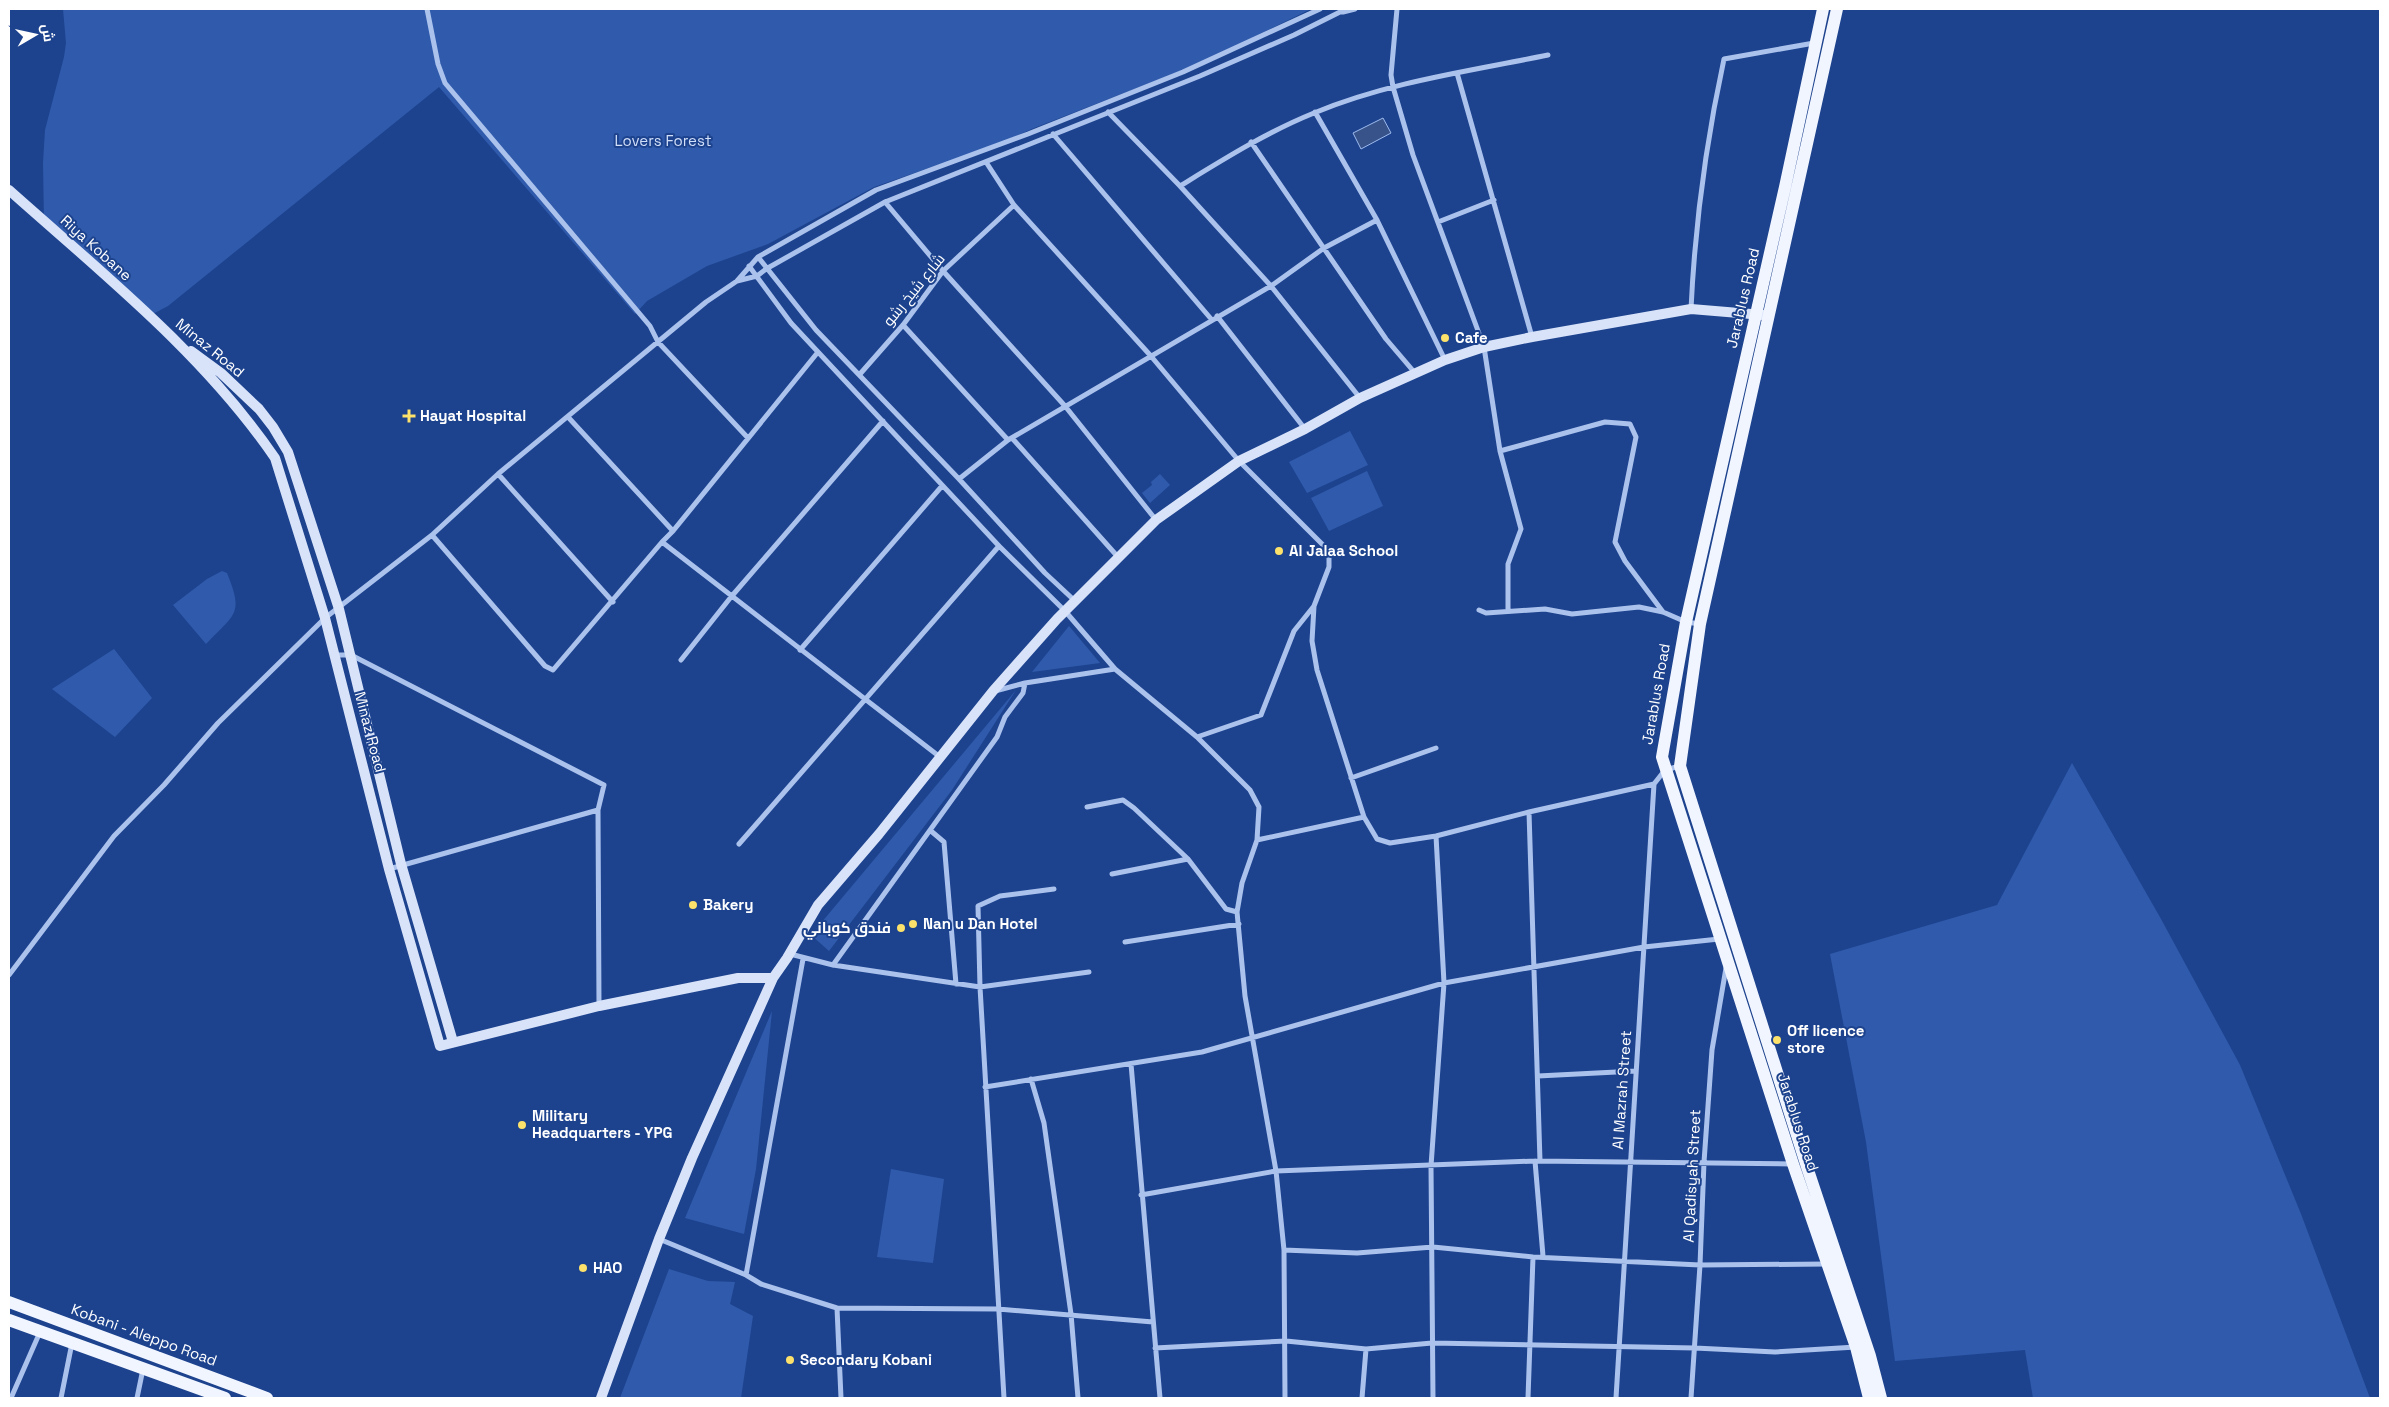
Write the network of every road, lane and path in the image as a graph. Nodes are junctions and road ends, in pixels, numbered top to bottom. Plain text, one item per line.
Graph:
1 (427, 9) edge
2 (1320, 9) edge
3 (1355, 9) edge
4 (1397, 9) edge
5 (1823, 9) edge
6 (1837, 9) edge
7 (1345, 10) edge
8 (1815, 43) junction
9 (1548, 55) dead end
10 (1457, 73) junction
11 (1393, 87) junction
12 (1108, 112) junction
13 (1315, 112) junction
14 (1053, 134) junction
15 (1251, 142) junction
16 (986, 162) junction
17 (1180, 186) junction
18 (9, 190) edge
19 (1494, 200) junction
20 (885, 202) junction
21 (1014, 205) junction
22 (1377, 220) junction
23 (1438, 222) junction
24 (1324, 248) junction
25 (758, 257) junction
26 (749, 266) junction
27 (766, 269) junction
28 (943, 271) junction
29 (757, 276) junction
30 (737, 281) junction
31 (1271, 286) junction
32 (1691, 309) junction
33 (1763, 315) junction
34 (1217, 316) junction
35 (1212, 320) junction
36 (903, 325) junction
37 (162, 329) junction
38 (1532, 336) junction
39 (658, 342) junction
40 (1484, 348) junction
41 (818, 352) junction
42 (1150, 355) junction
43 (1445, 360) junction
44 (1415, 373) junction
45 (860, 374) junction
46 (1360, 398) junction
47 (1065, 406) junction
48 (568, 417) junction
49 (883, 421) junction
50 (1305, 429) junction
51 (748, 438) junction
52 (1010, 439) junction
53 (1500, 451) junction
54 (1239, 461) junction
55 (498, 474) junction
56 (959, 479) junction
57 (942, 486) junction
58 (1156, 520) junction
59 (672, 531) junction
60 (432, 535) junction
61 (662, 542) junction
62 (999, 546) junction
63 (1118, 557) junction
64 (731, 597) junction
65 (1075, 601) junction
66 (613, 602) junction
67 (1314, 606) junction
68 (339, 609) junction
69 (1479, 610) dead end
70 (1065, 611) junction
71 (1508, 611) junction
72 (1663, 612) junction
73 (325, 618) junction
74 (1686, 622) junction
75 (1700, 624) junction
76 (800, 650) junction
77 (334, 655) junction
78 (350, 655) junction
79 (681, 660) dead end
80 (1114, 669) junction
81 (1025, 683) junction
82 (993, 691) junction
83 (867, 700) junction
84 (1197, 738) junction
85 (1436, 748) dead end
86 (940, 757) junction
87 (1680, 766) junction
88 (1665, 770) junction
89 (1351, 778) junction
90 (1654, 784) junction
91 (1087, 807) dead end
92 (598, 810) junction
93 (1529, 812) junction
94 (1364, 817) junction
95 (931, 831) junction
96 (1436, 836) junction
97 (1257, 840) junction
98 (739, 844) dead end
99 (1188, 859) junction
100 (401, 864) junction
101 (389, 869) junction
102 (1112, 874) dead end
103 (1054, 889) dead end
104 (1237, 912) junction
105 (1239, 924) junction
106 (1722, 938) junction
107 (1125, 942) dead end
108 (1644, 947) junction
109 (789, 954) junction
110 (1734, 955) junction
111 (803, 959) junction
112 (833, 965) junction
113 (1534, 968) junction
114 (1089, 972) dead end
115 (9, 975) edge
116 (773, 978) junction
117 (1444, 983) junction
118 (956, 984) junction
119 (980, 987) junction
120 (599, 1006) junction
121 (1251, 1038) junction
122 (453, 1042) junction
123 (1130, 1064) junction
124 (1636, 1071) junction
125 (1538, 1076) junction
126 (1031, 1079) junction
127 (985, 1087) junction
128 (1538, 1161) junction
129 (1630, 1161) junction
130 (1704, 1162) junction
131 (1794, 1164) junction
132 (1431, 1166) junction
133 (1807, 1167) junction
134 (1276, 1171) junction
135 (1141, 1195) junction
136 (659, 1239) junction
137 (1433, 1248) junction
138 (1284, 1250) junction
139 (1543, 1256) junction
140 (1533, 1257) junction
141 (1624, 1260) junction
142 (1829, 1264) junction
143 (1700, 1265) junction
144 (746, 1275) junction
145 (9, 1302) edge
146 (837, 1308) junction
147 (998, 1309) junction
148 (1071, 1314) junction
149 (9, 1320) edge
150 (1153, 1322) junction
151 (40, 1332) junction
152 (1286, 1341) junction
153 (72, 1343) junction
154 (1432, 1343) junction
155 (1531, 1344) junction
156 (1619, 1346) junction
157 (1856, 1347) junction
158 (1155, 1348) junction
159 (1366, 1348) junction
160 (1695, 1348) junction
161 (1870, 1356) junction
162 (144, 1368) junction
163 (198, 1372) junction
164 (193, 1386) junction
165 (216, 1397) edge
166 (11, 1398) edge
167 (61, 1398) edge
168 (137, 1398) edge
169 (267, 1398) edge
170 (602, 1398) edge
171 (841, 1398) edge
172 (1004, 1398) edge
173 (1078, 1398) edge
174 (1160, 1398) edge
175 (1284, 1398) edge
176 (1362, 1398) edge
177 (1433, 1398) edge
178 (1528, 1398) edge
179 (1616, 1398) edge
180 (1691, 1398) edge
181 (1869, 1398) edge
182 (1881, 1398) edge

1 - 39 street
2 - 25 street
3 - 7 street
4 - 11 street
5 - 8 main road, Jarablus Road
6 - 33 main road, Jarablus Road
7 - 12 street
8 - 32 street
8 - 33 main road, Jarablus Road
9 - 10 street
10 - 11 street
10 - 19 street
11 - 13 street
11 - 23 street
12 - 14 street
12 - 17 street
13 - 15 street
13 - 22 street
14 - 16 street
14 - 35 street
15 - 17 street
15 - 24 street
16 - 20 street
16 - 21 street
17 - 31 street
18 - 37 main road, Riya Kobane
19 - 23 street
19 - 38 street
20 - 27 street
20 - 28 street
21 - 28 street, شارع شيخ رشو
21 - 42 street
22 - 24 street
22 - 43 street
23 - 40 street
24 - 31 street
24 - 44 street
25 - 26 street
25 - 27 street
26 - 29 street
26 - 30 street
27 - 29 street
27 - 45 street
28 - 36 street, شارع شيخ رشو
28 - 47 street
29 - 30 street
29 - 41 street
30 - 39 street
31 - 34 street
31 - 46 street
32 - 33 main road
32 - 38 main road
33 - 74 main road, Jarablus Road
33 - 75 main road, Jarablus Road
34 - 35 street
34 - 50 street
35 - 42 street
36 - 45 street, شارع شيخ رشو
36 - 52 street
37 - 68 main road, Minaz Road
37 - 73 main road, Minaz Road
38 - 40 main road
39 - 48 street
39 - 51 street
40 - 43 main road
40 - 53 street
41 - 49 street
41 - 51 street
42 - 47 street
42 - 54 street
43 - 44 main road
44 - 46 main road
45 - 56 street
46 - 50 main road
47 - 52 street
47 - 58 street
48 - 55 street
48 - 59 street
49 - 57 street
49 - 64 street
50 - 54 main road
51 - 59 street
52 - 56 street
52 - 63 street
53 - 71 street
53 - 72 street
54 - 58 main road
54 - 67 street
55 - 60 street
55 - 66 street
56 - 65 street
57 - 62 street
57 - 76 street
58 - 63 main road
59 - 61 street
60 - 66 street
60 - 68 street
61 - 64 street
61 - 66 street
62 - 70 street
62 - 83 street
63 - 65 main road
64 - 76 street
64 - 79 street
65 - 70 main road
67 - 84 street
67 - 89 street
68 - 73 street
68 - 78 main road, Minaz Road
69 - 71 street
70 - 80 street
70 - 82 main road
71 - 72 street
72 - 74 street
73 - 77 main road, Minaz Road
73 - 115 street
74 - 75 street
74 - 88 main road, Jarablus Road
75 - 87 main road, Jarablus Road
76 - 83 street
77 - 78 street
77 - 101 main road, Minaz Road
78 - 92 street
78 - 100 main road, Minaz Road
80 - 81 street
80 - 84 street
81 - 82 street
81 - 95 street
82 - 86 main road
83 - 86 street
83 - 98 street
84 - 97 street
85 - 89 street
86 - 109 main road
87 - 88 street
87 - 110 main road, Jarablus Road
88 - 90 street
88 - 106 main road, Jarablus Road
89 - 94 street
90 - 93 street
90 - 108 street, Al Mazrah Street
91 - 99 street
92 - 100 street
92 - 120 street
93 - 96 street
93 - 113 street
94 - 96 street
94 - 97 street
95 - 112 street
95 - 118 street
96 - 117 street
97 - 104 street
99 - 102 street
99 - 104 street
100 - 101 street
100 - 122 main road, Minaz Road
101 - 122 main road, Minaz Road
103 - 119 street
104 - 105 street
105 - 107 street
105 - 121 street
106 - 108 street
106 - 110 main road, Jarablus Road
108 - 113 street
108 - 124 street, Al Mazrah Street
109 - 111 street
109 - 116 main road
110 - 130 street, Al Qadisyah Street
110 - 131 main road, Jarablus Road
110 - 133 main road, Jarablus Road
111 - 112 street
111 - 144 street
112 - 118 street
113 - 117 street
113 - 125 street
114 - 119 street
116 - 120 main road
116 - 136 main road
117 - 121 street
117 - 132 street
118 - 119 street
119 - 127 street
120 - 122 main road
121 - 123 street
121 - 134 street
123 - 126 street
123 - 135 street
124 - 125 street
124 - 129 street, Al Mazrah Street
125 - 128 street
126 - 127 street
126 - 148 street
127 - 147 street
128 - 129 street
128 - 132 street
128 - 139 street
129 - 130 street
129 - 141 street, Al Mazrah Street
130 - 131 street
130 - 143 street, Al Qadisyah Street
131 - 133 street
131 - 142 main road, Jarablus Road
132 - 134 street
132 - 137 street
133 - 161 main road, Jarablus Road
134 - 135 street
134 - 138 street
135 - 150 street
136 - 144 street
136 - 170 main road
137 - 138 street
137 - 140 street
137 - 154 street
138 - 152 street
139 - 140 street
139 - 141 street
140 - 155 street
141 - 143 street
141 - 156 street, Al Mazrah Street
142 - 143 street
142 - 157 main road, Jarablus Road
143 - 160 street, Al Qadisyah Street
144 - 146 street
145 - 163 main road, Kobani - Aleppo Road
146 - 147 street
146 - 171 street
147 - 148 street
147 - 172 street
148 - 150 street
148 - 173 street
149 - 151 main road, Kobani - Aleppo Road
150 - 158 street
151 - 153 main road, Kobani - Aleppo Road
151 - 166 street
152 - 158 street
152 - 159 street
152 - 175 street
153 - 162 main road, Kobani - Aleppo Road
153 - 167 street
154 - 155 street
154 - 159 street
154 - 177 street
155 - 156 street
155 - 178 street
156 - 160 street
156 - 179 street, Al Mazrah Street
157 - 160 street
157 - 161 street
157 - 181 main road, Jarablus Road
158 - 174 street
159 - 176 street
160 - 180 street, Al Qadisyah Street
161 - 182 main road, Jarablus Road
162 - 164 main road, Kobani - Aleppo Road
162 - 168 street
163 - 164 main road
163 - 169 main road, Kobani - Aleppo Road
164 - 165 main road, Kobani - Aleppo Road

